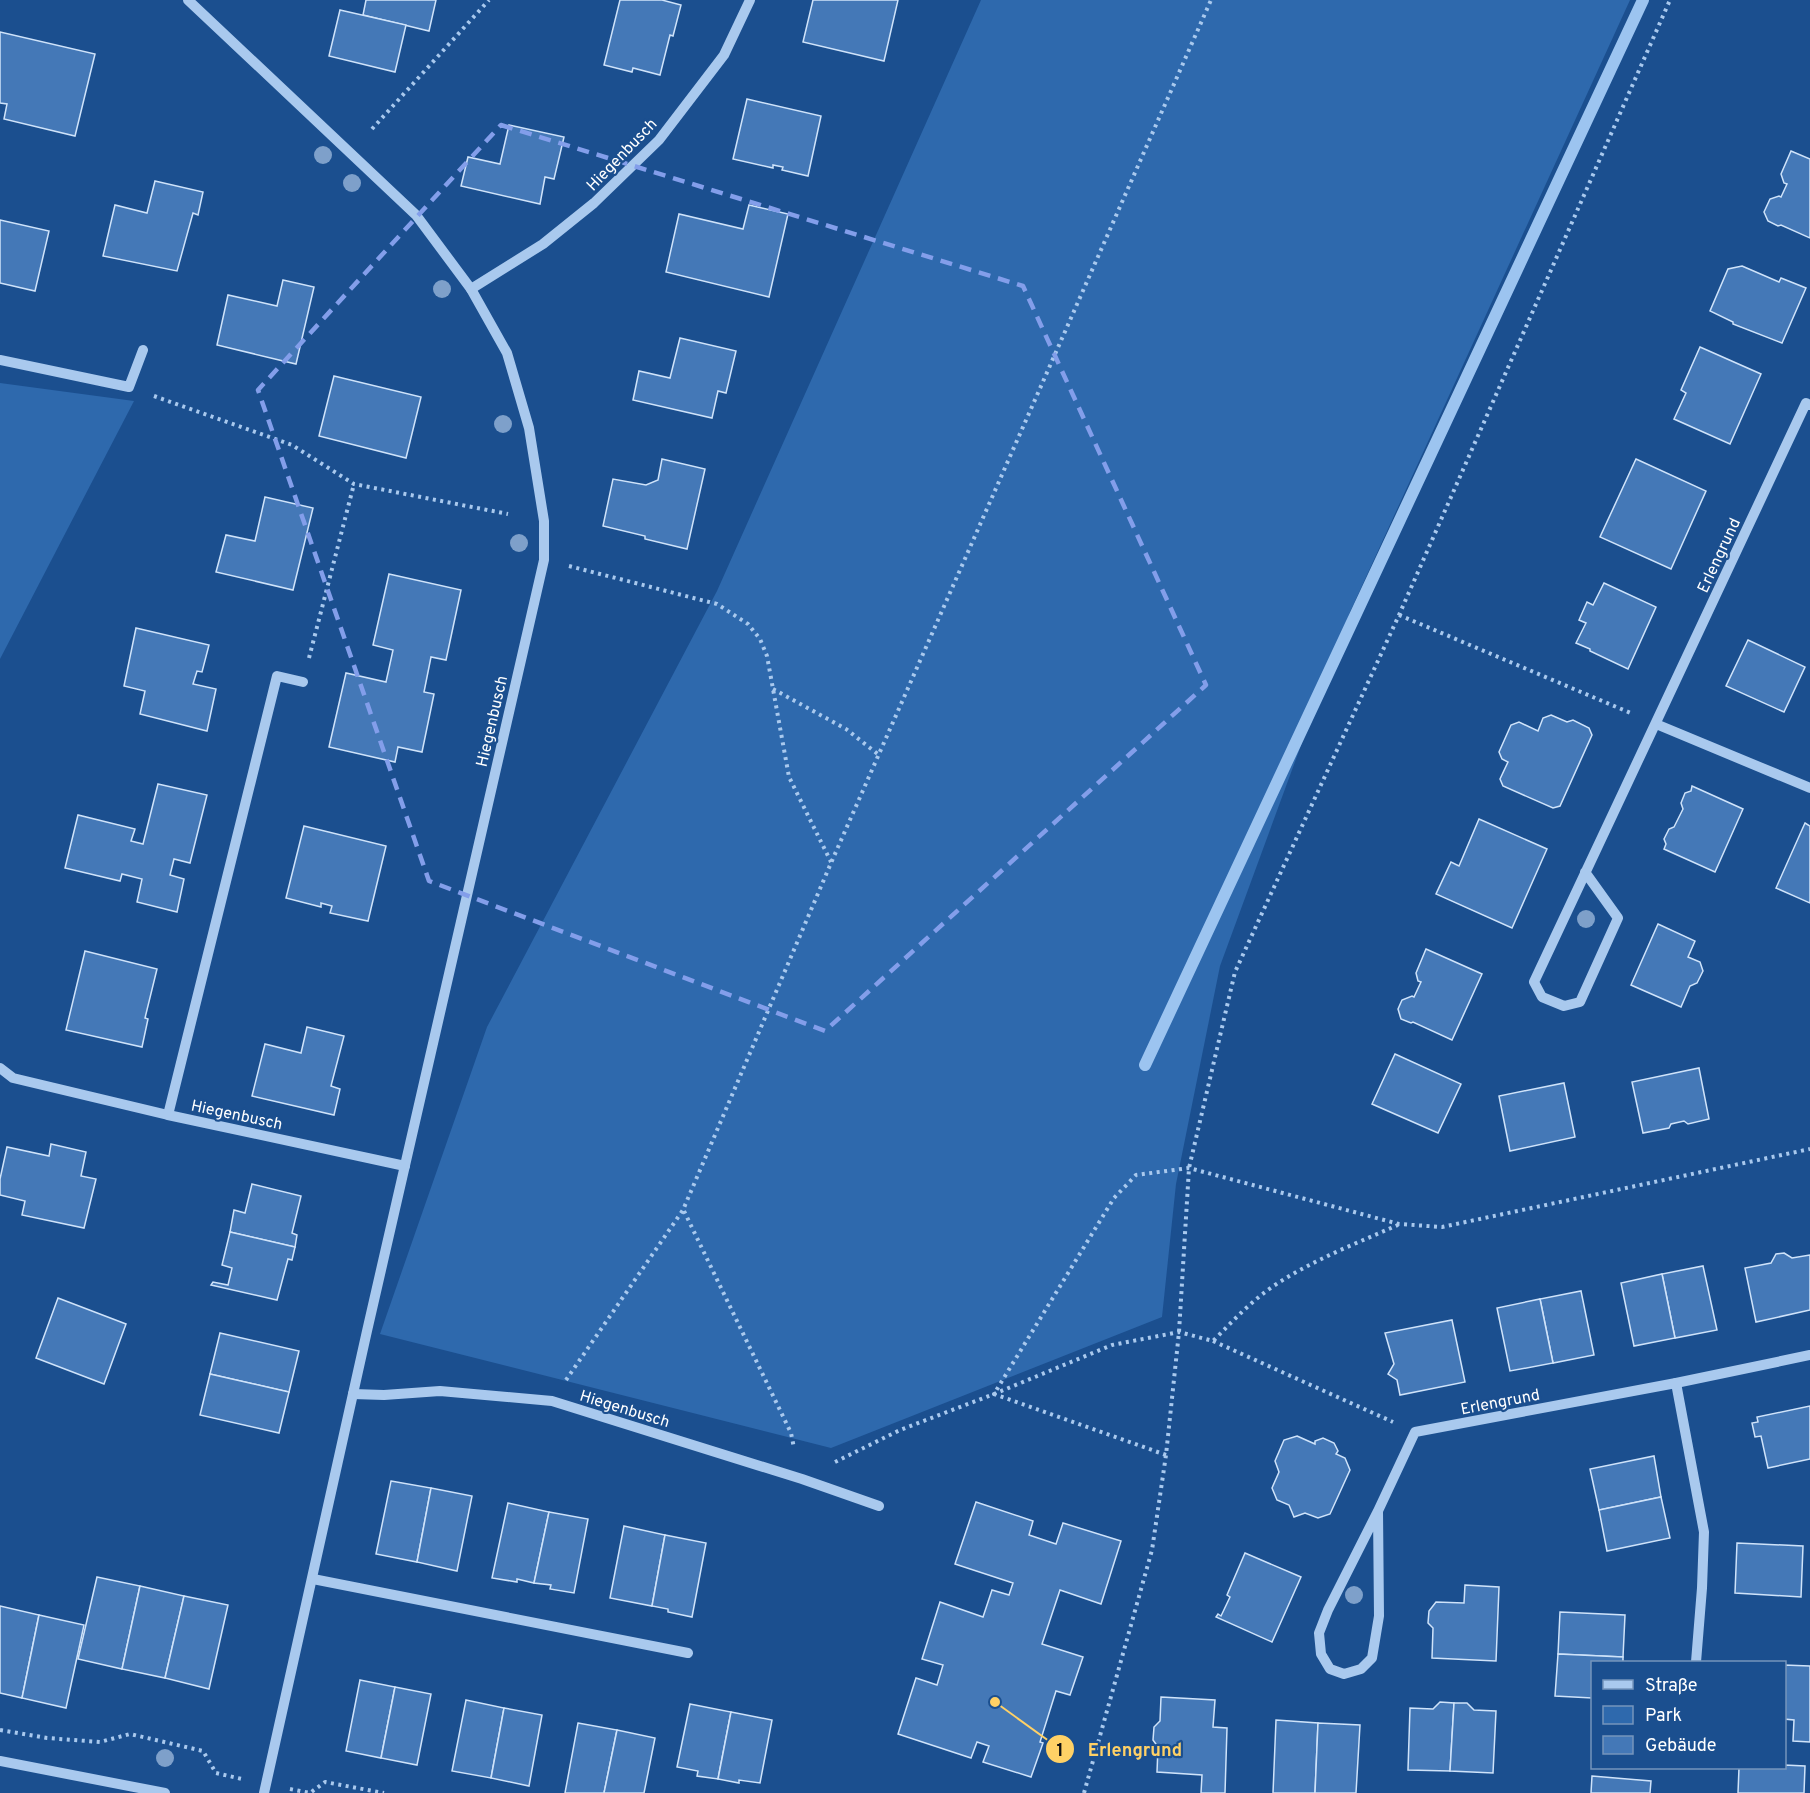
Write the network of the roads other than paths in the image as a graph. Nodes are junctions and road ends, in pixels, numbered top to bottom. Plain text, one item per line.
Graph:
1 (750, 0) edge
2 (195, 2) edge
3 (471, 289) junction
4 (143, 350) dead end
5 (0, 360) edge
6 (1810, 405) edge
7 (303, 682) road end
8 (1656, 724) junction
9 (1810, 788) edge
10 (1585, 872) junction
11 (0, 1068) edge
12 (168, 1115) junction
13 (405, 1166) junction
14 (1810, 1355) edge
15 (1676, 1383) junction
16 (353, 1394) junction
17 (879, 1506) dead end
18 (1378, 1511) junction
19 (312, 1579) junction
20 (688, 1653) dead end
21 (1696, 1661) edge
22 (0, 1761) edge
23 (165, 1793) edge
24 (264, 1793) edge

1 - 3 street, Hiegenbusch
2 - 3 street, Hiegenbusch
3 - 13 street, Hiegenbusch
4 - 5 street
6 - 8 street, Erlengrund
7 - 12 street, Hiegenbusch
8 - 9 street
8 - 10 street, Erlengrund
10 - 10 street, Erlengrund
11 - 12 street, Hiegenbusch
12 - 13 street, Hiegenbusch
13 - 16 street, Hiegenbusch
14 - 15 street, Erlengrund
15 - 18 street, Erlengrund
15 - 21 street
16 - 17 street, Hiegenbusch
16 - 19 street, Hiegenbusch
18 - 18 street
19 - 20 street
19 - 24 street, Hiegenbusch
22 - 23 street

